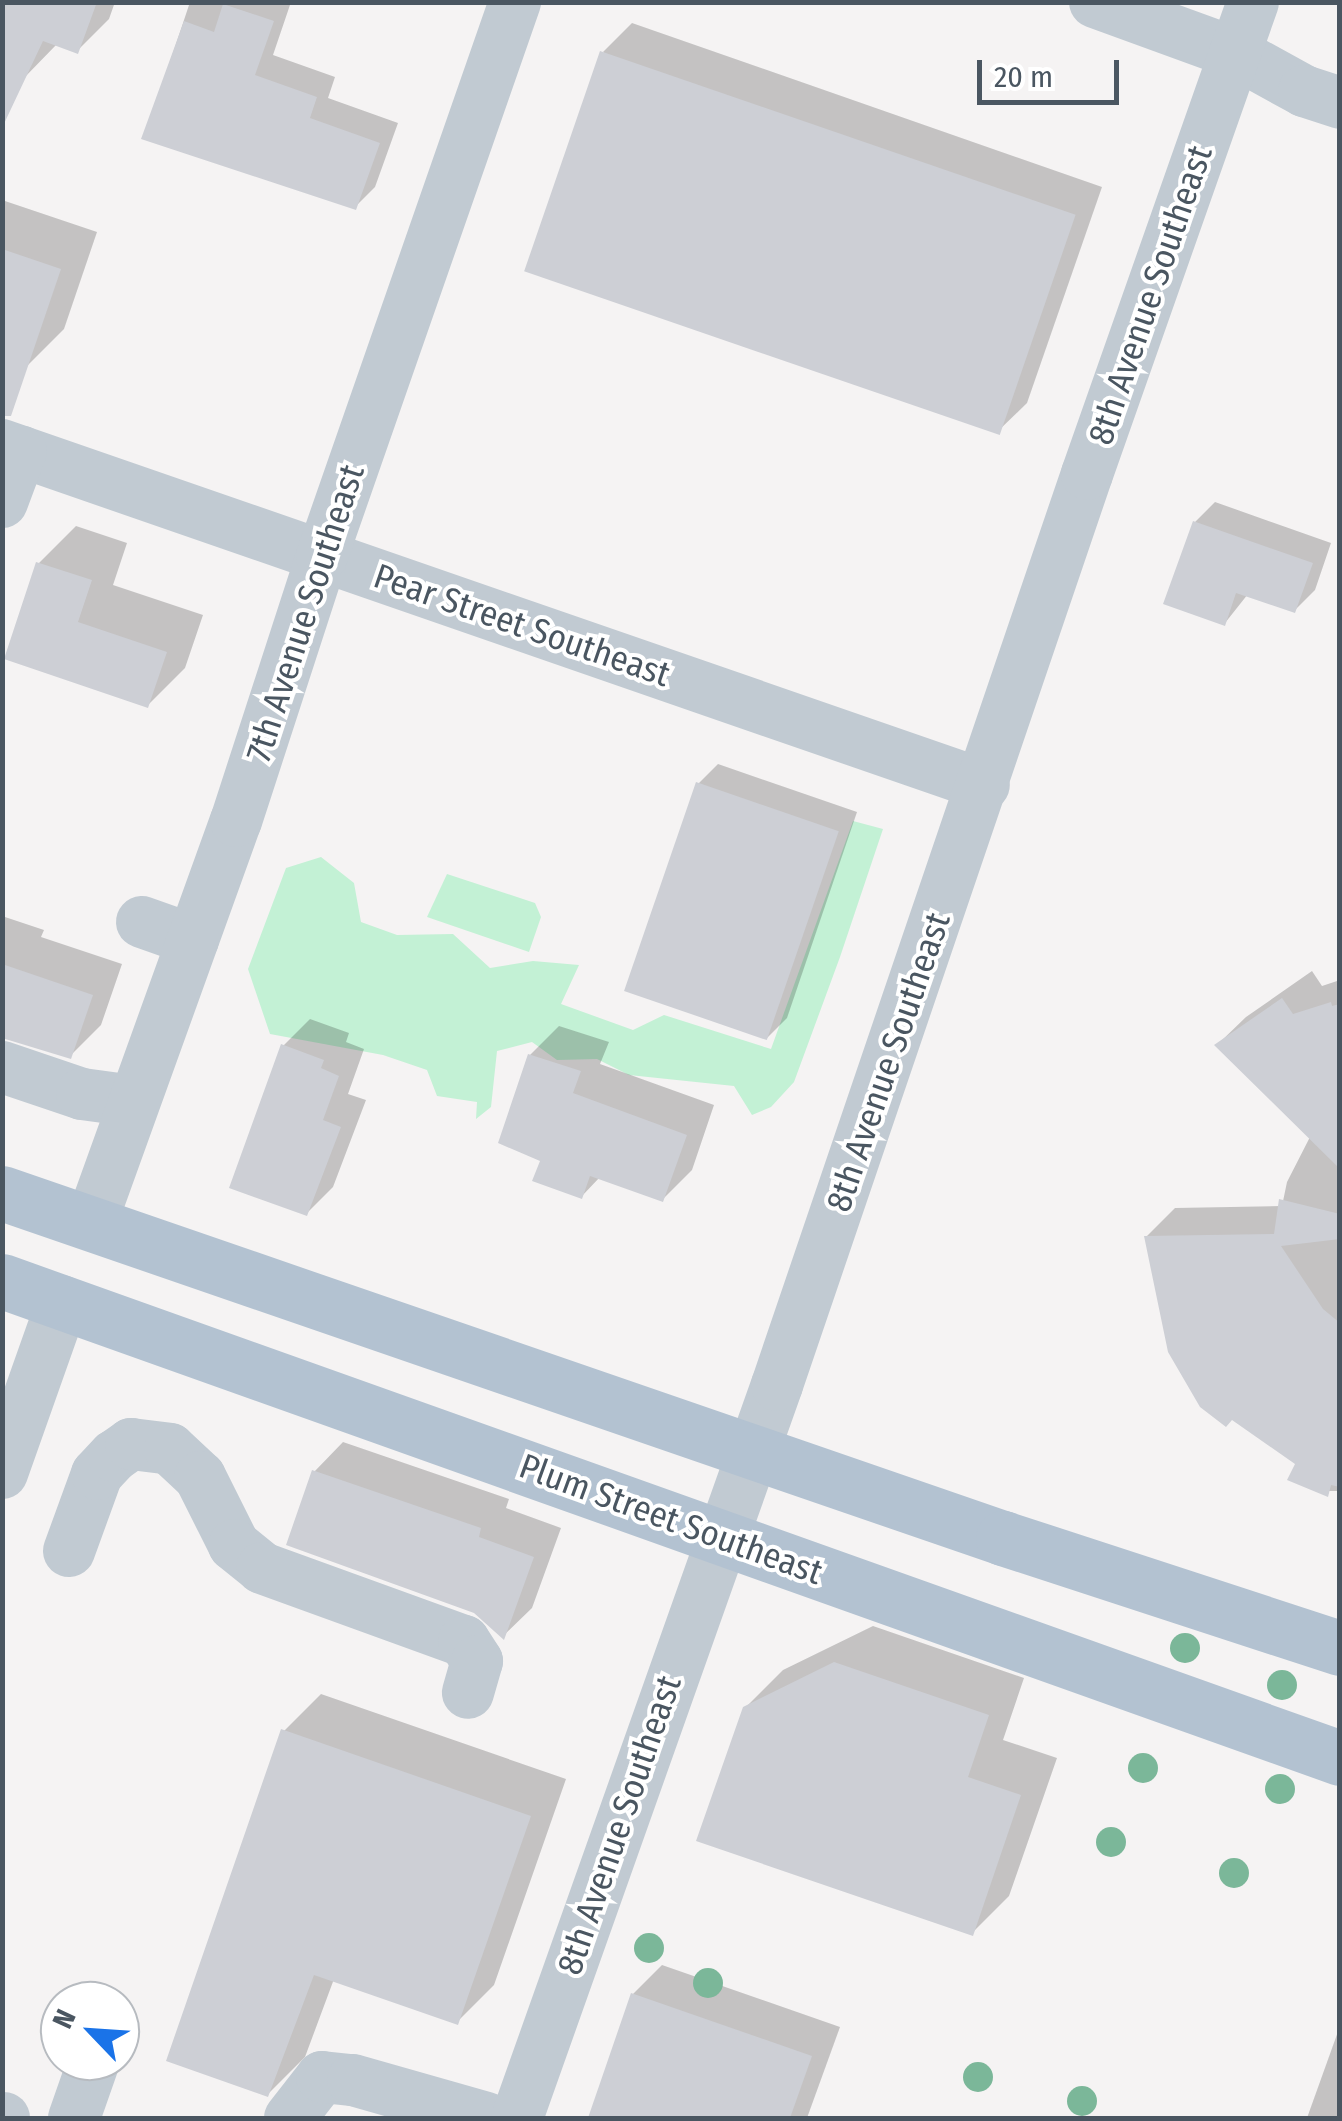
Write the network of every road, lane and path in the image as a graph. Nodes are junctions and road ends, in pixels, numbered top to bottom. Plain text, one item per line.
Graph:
1 (515, 2) edge
2 (1095, 2) edge
3 (1254, 2) edge
4 (1235, 53) junction
5 (1340, 103) edge
6 (12, 448) edge
7 (2, 502) edge
8 (322, 556) junction
9 (984, 785) junction
10 (142, 922) dead end
11 (193, 940) junction
12 (2, 1067) edge
13 (134, 1101) junction
14 (2, 1192) edge
15 (91, 1223) junction
16 (2, 1282) edge
17 (64, 1300) junction
18 (752, 1450) junction
19 (2, 1473) edge
20 (721, 1536) junction
21 (69, 1551) dead end
22 (1340, 1648) edge
23 (468, 1692) dead end
24 (1340, 1758) edge
25 (87, 2081) edge
26 (74, 2118) edge
27 (290, 2118) edge
28 (486, 2118) edge
29 (516, 2118) edge

1 - 8 street, 7th Avenue Southeast
2 - 4 street
3 - 4 street, 8th Avenue Southeast
4 - 5 street
4 - 9 street, 8th Avenue Southeast
6 - 7 street
6 - 8 street, Pear Street Southeast
8 - 9 street, Pear Street Southeast
8 - 11 street, 7th Avenue Southeast
9 - 18 street, 8th Avenue Southeast
10 - 11 street
11 - 13 street, 7th Avenue Southeast
12 - 13 street
13 - 15 street, 7th Avenue Southeast
14 - 15 main road
15 - 18 main road
16 - 17 main road, Plum Street Southeast
17 - 19 street
17 - 20 main road, Plum Street Southeast
18 - 20 street, 8th Avenue Southeast
18 - 22 main road
20 - 24 main road, Plum Street Southeast
20 - 29 street, 8th Avenue Southeast
21 - 23 street
25 - 26 street
27 - 28 street

